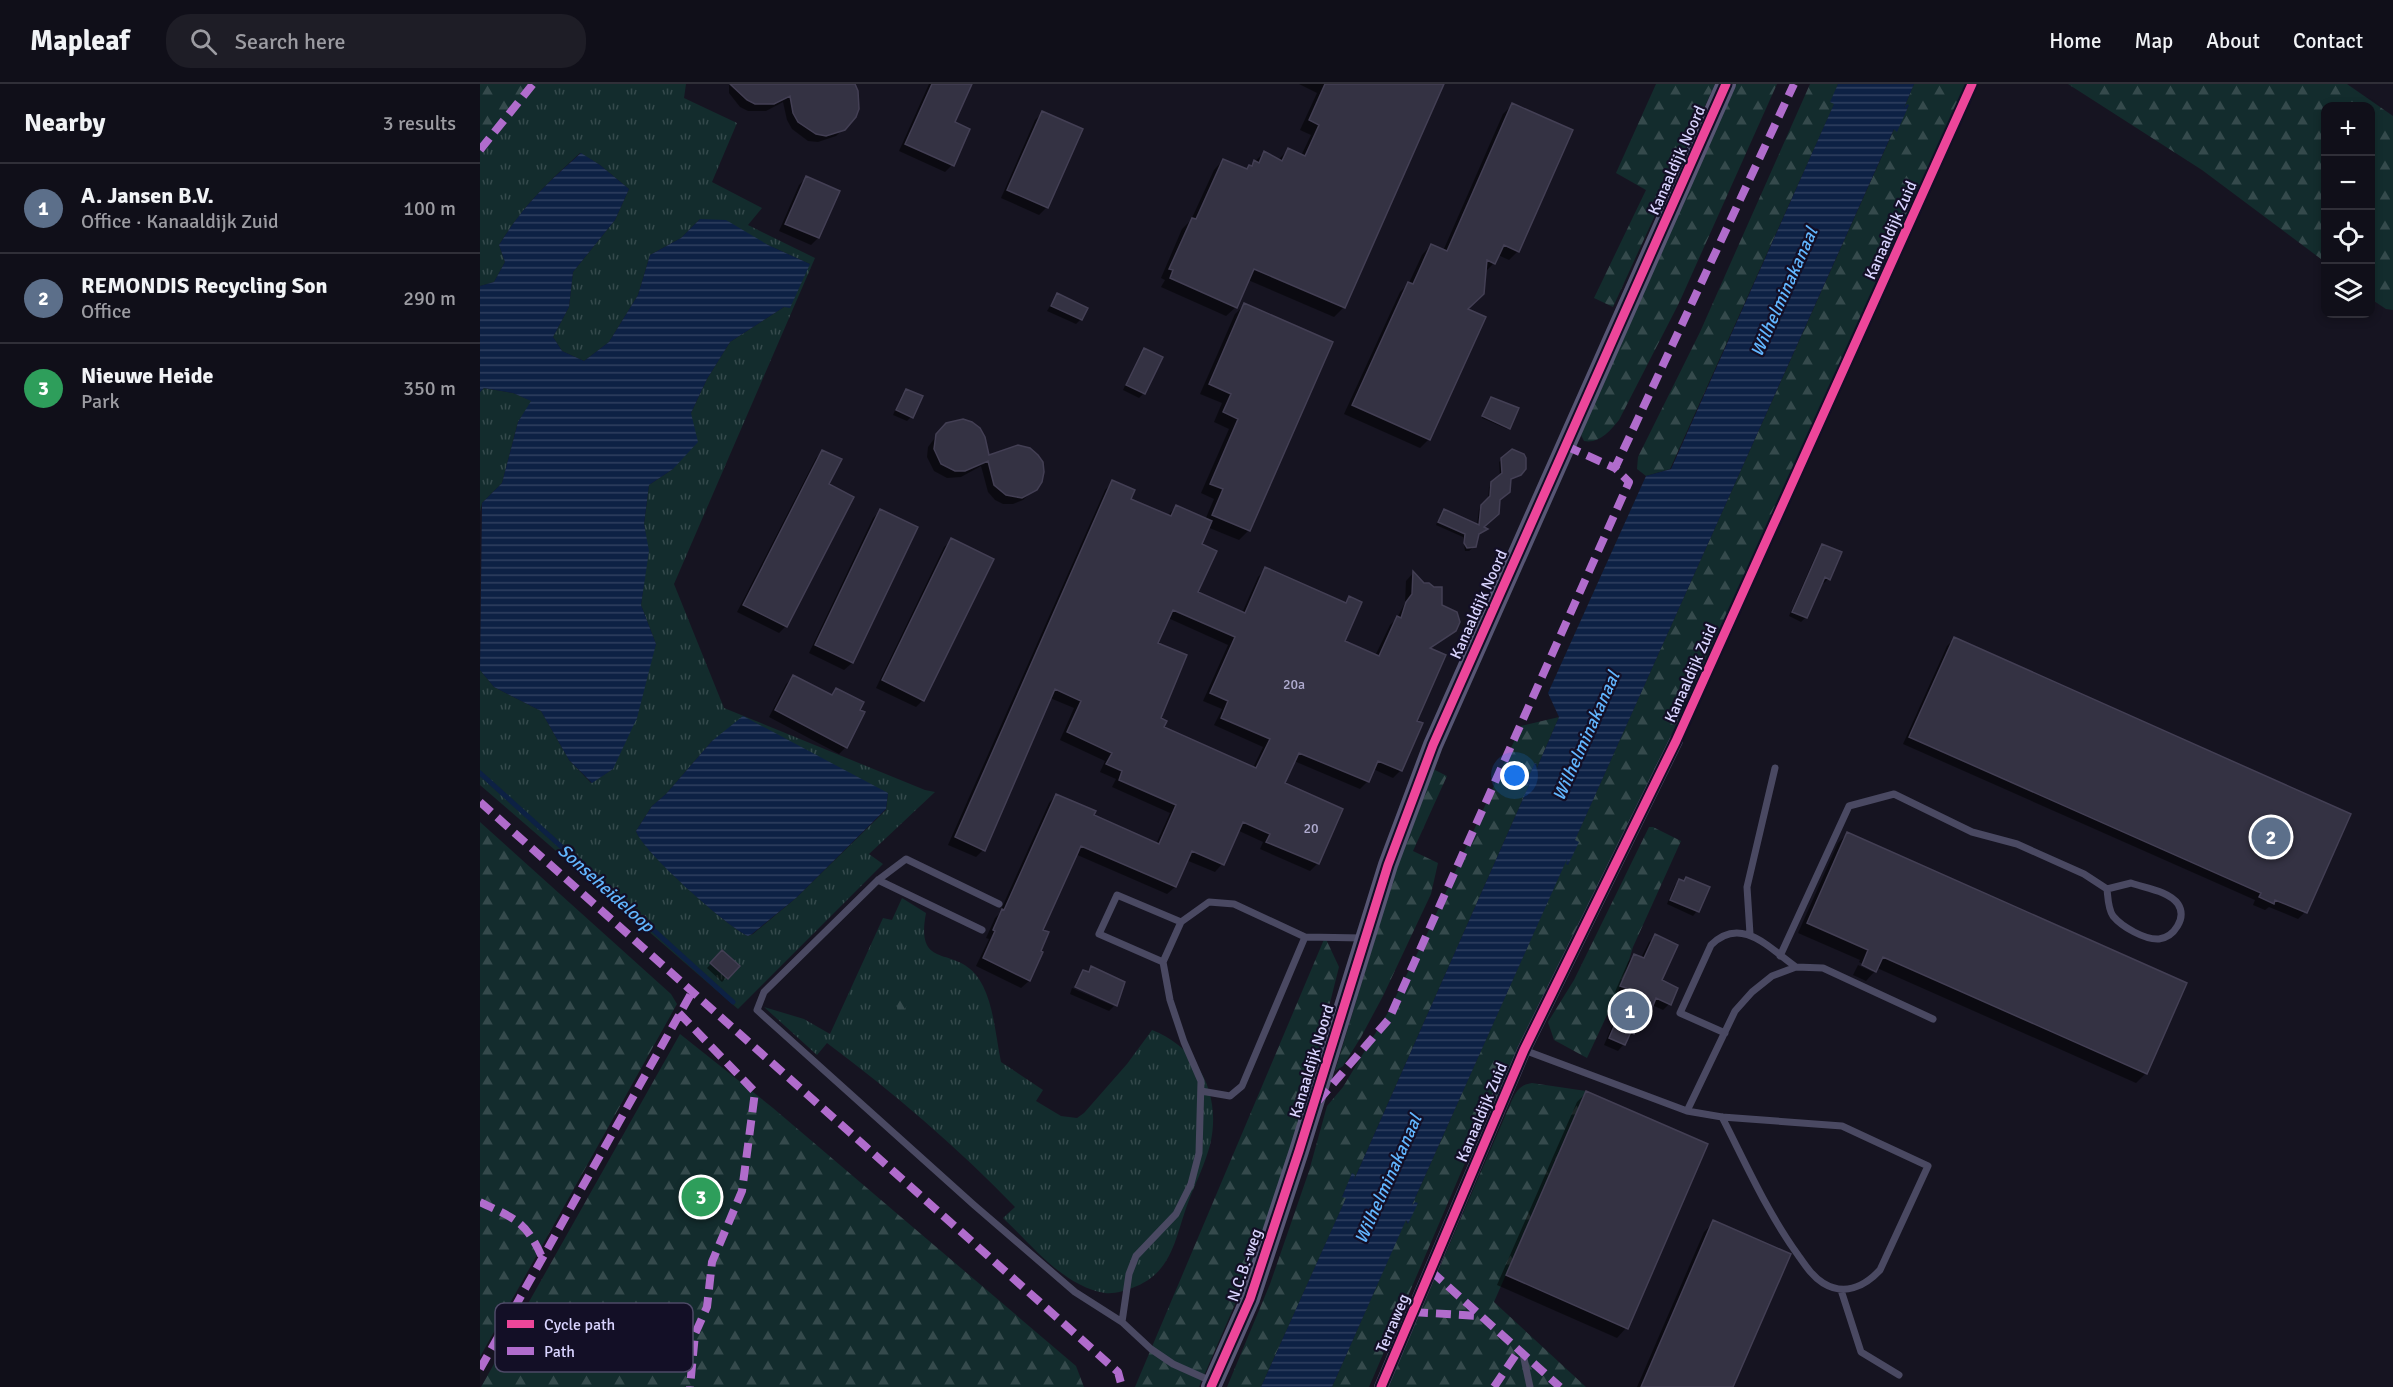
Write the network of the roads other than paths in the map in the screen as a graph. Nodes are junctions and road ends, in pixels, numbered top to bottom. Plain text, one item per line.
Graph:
1 (1726, 84) edge
2 (1676, 741) dead end
3 (1775, 768) dead end
4 (878, 880) junction
5 (2108, 889) junction
6 (999, 904) dead end
7 (1182, 922) junction
8 (982, 930) dead end
9 (1750, 934) junction
10 (1305, 937) junction
11 (1365, 938) junction
12 (1780, 956) junction
13 (1163, 962) junction
14 (1796, 967) junction
15 (1933, 1019) dead end
16 (1725, 1033) junction
17 (1524, 1050) junction
18 (1201, 1091) junction
19 (1687, 1111) junction
20 (1722, 1117) junction
21 (1299, 1151) joint
22 (1431, 1271) joint
23 (1841, 1290) junction
24 (1122, 1322) junction
25 (1523, 1354) dead end
26 (1899, 1375) dead end
27 (1213, 1384) edge
28 (1381, 1387) edge
29 (1530, 1387) edge

1 - 11 street, Kanaaldijk Noord
2 - 17 street, Kanaaldijk Zuid
3 - 9 lane
4 - 6 lane
4 - 8 lane
4 - 24 lane
5 - 5 lane
5 - 12 lane
7 - 10 lane
7 - 13 lane
7 - 13 lane
9 - 12 lane
9 - 16 lane
10 - 11 lane
10 - 18 lane
11 - 21 street, Kanaaldijk Noord
12 - 14 lane
13 - 18 lane
14 - 15 lane
14 - 16 lane
16 - 19 lane
17 - 19 lane
17 - 22 street, Kanaaldijk Zuid
18 - 24 lane
19 - 20 lane
20 - 23 lane
20 - 23 lane
21 - 27 street, N.C.B.-weg
22 - 28 street, Terraweg
23 - 26 lane
24 - 27 lane
25 - 29 lane

